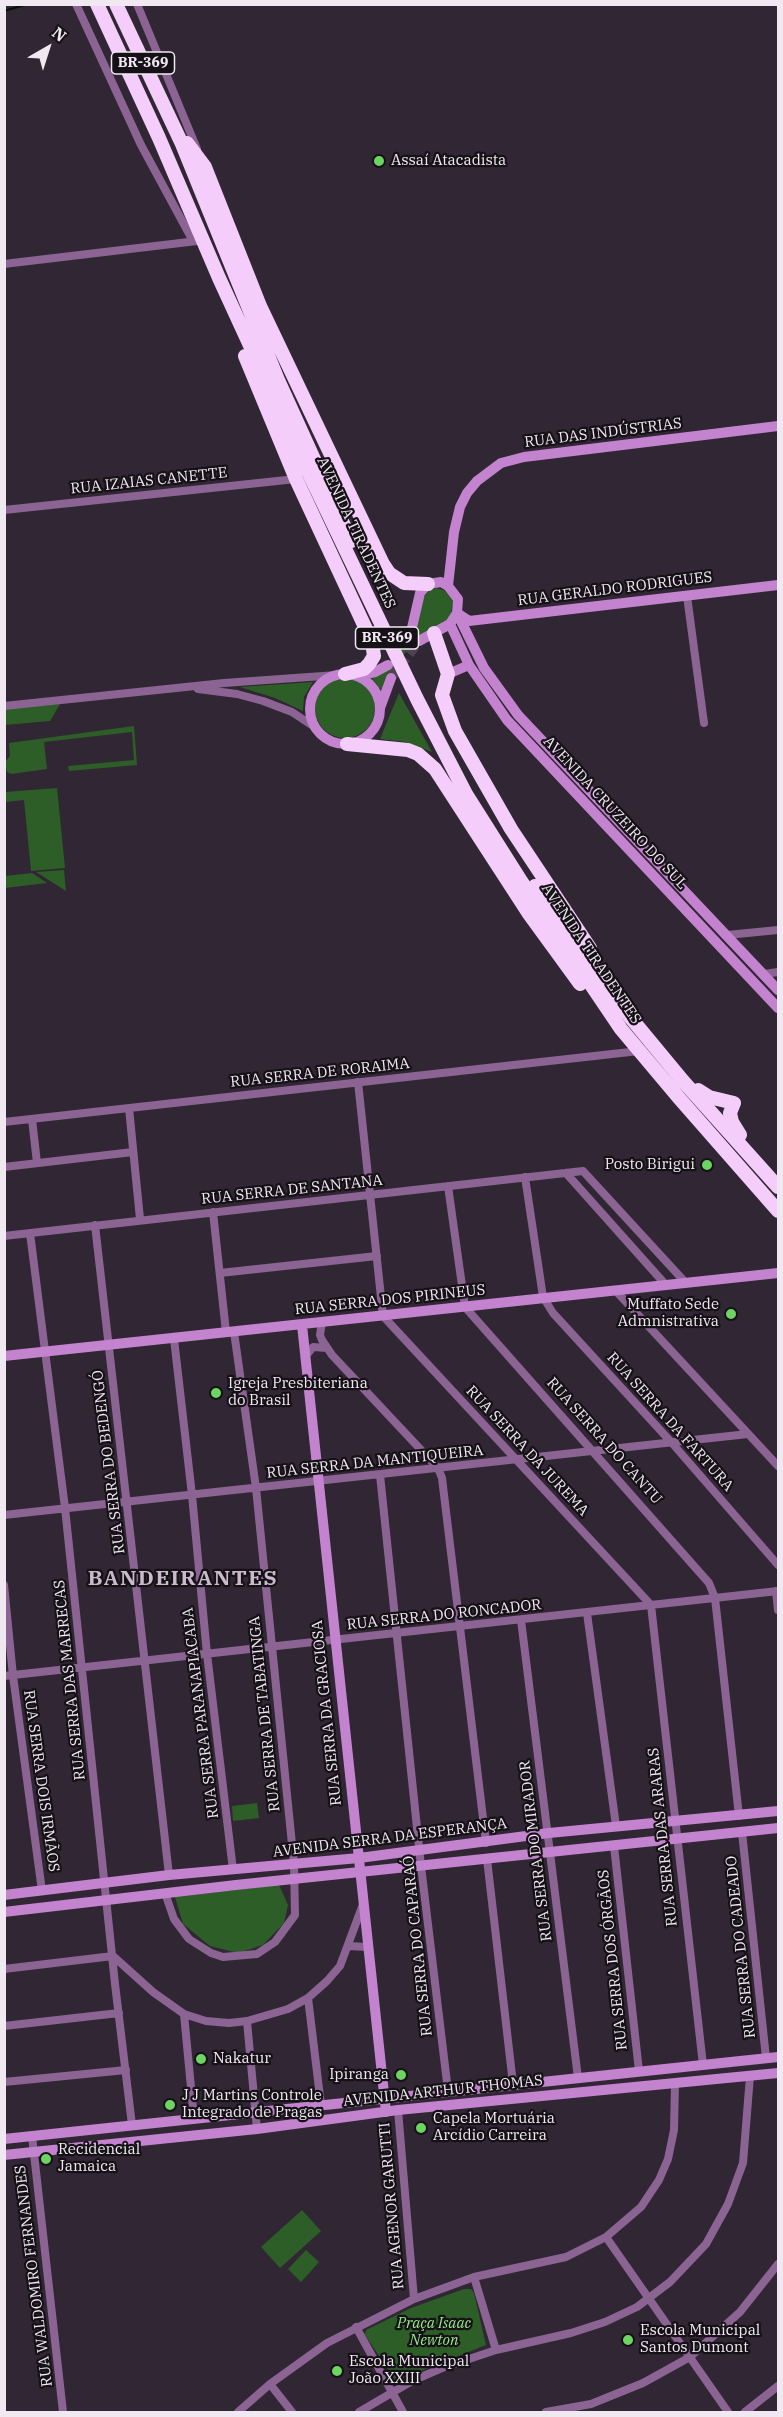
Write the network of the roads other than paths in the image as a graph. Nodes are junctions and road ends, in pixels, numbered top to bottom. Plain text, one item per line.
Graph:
1 (76, 4) edge
2 (97, 4) edge
3 (116, 4) edge
4 (136, 4) edge
5 (171, 122) junction
6 (205, 167) junction
7 (199, 241) junction
8 (4, 264) edge
9 (219, 278) junction
10 (260, 306) junction
11 (278, 381) junction
12 (778, 426) edge
13 (296, 479) junction
14 (4, 510) edge
15 (428, 584) junction
16 (778, 585) edge
17 (448, 586) junction
18 (687, 596) junction
19 (457, 613) junction
20 (450, 624) junction
21 (411, 632) tunnel mouth
22 (434, 633) junction
23 (419, 641) tunnel mouth
24 (388, 665) tunnel mouth
25 (469, 665) junction
26 (448, 674) junction
27 (346, 675) junction
28 (391, 678) tunnel mouth
29 (188, 687) junction
30 (4, 706) edge
31 (380, 708) junction
32 (524, 722) junction
33 (704, 723) dead end
34 (512, 725) junction
35 (316, 729) junction
36 (347, 744) junction
37 (778, 930) edge
38 (727, 935) junction
39 (778, 972) edge
40 (764, 974) junction
41 (778, 990) edge
42 (778, 1008) edge
43 (630, 1017) junction
44 (621, 1029) junction
45 (639, 1051) junction
46 (683, 1081) junction
47 (358, 1082) junction
48 (129, 1108) junction
49 (32, 1119) junction
50 (4, 1122) edge
51 (133, 1152) junction
52 (37, 1163) junction
53 (4, 1167) edge
54 (763, 1170) junction
55 (566, 1173) junction
56 (525, 1177) junction
57 (448, 1186) junction
58 (778, 1187) edge
59 (371, 1194) junction
60 (778, 1211) edge
61 (213, 1212) junction
62 (140, 1220) junction
63 (95, 1225) junction
64 (30, 1233) junction
65 (4, 1236) edge
66 (377, 1256) junction
67 (220, 1273) junction
68 (778, 1273) edge
69 (685, 1282) junction
70 (665, 1284) junction
71 (615, 1290) junction
72 (543, 1298) junction
73 (465, 1307) junction
74 (383, 1316) junction
75 (322, 1323) junction
76 (302, 1325) junction
77 (230, 1332) junction
78 (174, 1339) junction
79 (109, 1345) junction
80 (327, 1348) junction
81 (45, 1352) junction
82 (4, 1356) edge
83 (305, 1357) junction
84 (748, 1434) junction
85 (672, 1443) junction
86 (595, 1451) junction
87 (518, 1460) junction
88 (778, 1466) edge
89 (438, 1468) junction
90 (380, 1475) junction
91 (317, 1481) junction
92 (256, 1488) junction
93 (192, 1495) junction
94 (128, 1502) junction
95 (65, 1508) junction
96 (4, 1515) edge
97 (778, 1565) edge
98 (4, 1586) edge
99 (777, 1591) edge
100 (715, 1598) junction
101 (651, 1605) junction
102 (778, 1610) edge
103 (587, 1613) junction
104 (521, 1620) junction
105 (461, 1627) junction
106 (396, 1634) junction
107 (334, 1641) junction
108 (271, 1647) junction
109 (207, 1654) junction
110 (145, 1660) junction
111 (82, 1669) junction
112 (9, 1676) edge
113 (778, 1811) edge
114 (739, 1816) junction
115 (674, 1822) junction
116 (616, 1826) junction
117 (778, 1828) edge
118 (742, 1832) junction
119 (549, 1833) junction
120 (676, 1839) junction
121 (486, 1842) junction
122 (614, 1846) junction
123 (420, 1848) junction
124 (550, 1853) junction
125 (358, 1858) junction
126 (487, 1859) junction
127 (294, 1864) junction
128 (421, 1866) junction
129 (233, 1870) junction
130 (360, 1873) junction
131 (169, 1875) junction
132 (294, 1879) junction
133 (105, 1884) junction
134 (42, 1891) junction
135 (165, 1893) junction
136 (4, 1895) edge
137 (107, 1900) junction
138 (362, 1907) junction
139 (4, 1912) edge
140 (349, 1946) junction
141 (367, 1947) junction
142 (113, 1956) junction
143 (4, 1969) edge
144 (132, 1974) junction
145 (115, 1984) junction
146 (308, 1998) junction
147 (119, 2013) junction
148 (184, 2014) junction
149 (247, 2021) junction
150 (4, 2026) edge
151 (778, 2057) edge
152 (766, 2058) junction
153 (732, 2061) junction
154 (703, 2065) junction
155 (126, 2070) junction
156 (639, 2071) junction
157 (778, 2073) edge
158 (605, 2075) junction
159 (734, 2076) junction
160 (750, 2076) junction
161 (578, 2078) junction
162 (4, 2082) edge
163 (675, 2083) junction
164 (513, 2084) junction
165 (607, 2089) junction
166 (448, 2091) junction
167 (384, 2098) junction
168 (321, 2105) junction
169 (398, 2110) junction
170 (257, 2112) junction
171 (386, 2112) junction
172 (194, 2119) junction
173 (132, 2125) junction
174 (258, 2129) junction
175 (32, 2136) junction
176 (4, 2139) edge
177 (33, 2152) junction
178 (4, 2155) edge
179 (606, 2237) junction
180 (778, 2264) edge
181 (474, 2277) junction
182 (648, 2298) junction
183 (414, 2299) junction
184 (356, 2327) junction
185 (496, 2350) junction
186 (690, 2357) junction
187 (270, 2384) junction
188 (778, 2386) edge
189 (392, 2392) junction
190 (63, 2412) edge
191 (238, 2412) edge
192 (292, 2412) edge
193 (359, 2412) edge
194 (403, 2412) edge
195 (546, 2412) edge
196 (728, 2412) edge
197 (745, 2412) edge

1 - 7 street
2 - 7 highway, AVENIDA TIRADENTES / BR-369
3 - 5 highway, AVENIDA TIRADENTES / BR-369
4 - 6 street
5 - 6 highway
5 - 11 highway, AVENIDA TIRADENTES / BR-369
6 - 10 highway
7 - 8 street
7 - 9 highway, AVENIDA TIRADENTES / BR-369
9 - 13 highway
9 - 44 highway, AVENIDA TIRADENTES / BR-369
10 - 11 highway
10 - 15 highway
11 - 43 highway, AVENIDA TIRADENTES / BR-369
12 - 17 street, RUA DAS INDÚSTRIAS
13 - 14 street, RUA IZAIAS CANETTE
13 - 27 highway
15 - 17 street
15 - 21 street
16 - 18 street, RUA GERALDO RODRIGUES
17 - 19 street, AVENIDA CRUZEIRO DO SUL
18 - 19 street, RUA GERALDO RODRIGUES
18 - 33 street
19 - 20 street
19 - 32 street, AVENIDA CRUZEIRO DO SUL
20 - 22 street
20 - 25 street, AVENIDA CRUZEIRO DO SUL
22 - 23 street
22 - 26 highway
24 - 27 street
25 - 26 street
25 - 34 street, AVENIDA CRUZEIRO DO SUL
26 - 43 highway
27 - 29 street
27 - 31 street
27 - 35 street
28 - 31 street
29 - 30 street
29 - 35 street
31 - 36 street
32 - 34 street
32 - 38 street, AVENIDA CRUZEIRO DO SUL
34 - 42 street, AVENIDA CRUZEIRO DO SUL
35 - 36 street
36 - 44 highway
37 - 38 street
38 - 40 street, AVENIDA CRUZEIRO DO SUL
39 - 40 street
40 - 41 street, AVENIDA CRUZEIRO DO SUL
43 - 46 highway, AVENIDA TIRADENTES / BR-369
44 - 45 highway, AVENIDA TIRADENTES / BR-369
45 - 47 street, RUA SERRA DE RORAIMA
45 - 60 highway, AVENIDA TIRADENTES / BR-369
46 - 54 highway, AVENIDA TIRADENTES / BR-369
46 - 54 highway
47 - 48 street, RUA SERRA DE RORAIMA
47 - 59 street
48 - 49 street, RUA SERRA DE RORAIMA
48 - 51 street
49 - 50 street, RUA SERRA DE RORAIMA
49 - 52 street
51 - 52 street
51 - 62 street
52 - 53 street
54 - 58 highway, AVENIDA TIRADENTES / BR-369
55 - 56 street, RUA SERRA DE SANTANA
55 - 69 street, RUA SERRA DE SANTANA
55 - 70 street
56 - 57 street, RUA SERRA DE SANTANA
56 - 72 street
57 - 59 street, RUA SERRA DE SANTANA
57 - 73 street
59 - 61 street, RUA SERRA DE SANTANA
59 - 66 street
61 - 62 street, RUA SERRA DE SANTANA
61 - 67 street, RUA SERRA DE TABATINGA
62 - 63 street, RUA SERRA DE SANTANA
63 - 64 street, RUA SERRA DE SANTANA
63 - 79 street, RUA SERRA DO BEDENGÓ
64 - 65 street, RUA SERRA DE SANTANA
64 - 81 street, RUA SERRA DAS MARRECAS
66 - 67 street
66 - 74 street
67 - 77 street, RUA SERRA DE TABATINGA
68 - 69 street, RUA SERRA DOS PIRINEUS
69 - 70 street, RUA SERRA DOS PIRINEUS
70 - 71 street, RUA SERRA DOS PIRINEUS
71 - 72 street, RUA SERRA DOS PIRINEUS
71 - 84 street
72 - 73 street, RUA SERRA DOS PIRINEUS
72 - 85 street, RUA SERRA DA FARTURA
73 - 74 street, RUA SERRA DOS PIRINEUS
73 - 86 street, RUA SERRA DO CANTU
74 - 75 street, RUA SERRA DOS PIRINEUS
74 - 87 street, RUA SERRA DA JUREMA
75 - 76 street, RUA SERRA DOS PIRINEUS
75 - 80 street
76 - 77 street, RUA SERRA DOS PIRINEUS
76 - 83 street, RUA SERRA DA GRACIOSA
77 - 78 street, RUA SERRA DOS PIRINEUS
77 - 92 street, RUA SERRA DE TABATINGA
78 - 79 street, RUA SERRA DOS PIRINEUS
78 - 93 street, RUA SERRA PARANAPIACABA
79 - 81 street, RUA SERRA DOS PIRINEUS
79 - 94 street, RUA SERRA DO BEDENGÓ
80 - 83 street
80 - 89 street
81 - 82 street, RUA SERRA DOS PIRINEUS
81 - 95 street, RUA SERRA DAS MARRECAS
83 - 91 street, RUA SERRA DA GRACIOSA
84 - 85 street, RUA SERRA DA MANTIQUEIRA
84 - 88 street
85 - 86 street, RUA SERRA DA MANTIQUEIRA
85 - 97 street, RUA SERRA DA FARTURA
86 - 87 street, RUA SERRA DA MANTIQUEIRA
86 - 100 street, RUA SERRA DO CANTU
87 - 89 street, RUA SERRA DA MANTIQUEIRA
87 - 101 street, RUA SERRA DA JUREMA
89 - 90 street, RUA SERRA DA MANTIQUEIRA
89 - 105 street
90 - 91 street, RUA SERRA DA MANTIQUEIRA
90 - 106 street, RUA SERRA DO CAPARAÓ
91 - 92 street, RUA SERRA DA MANTIQUEIRA
91 - 107 street, RUA SERRA DA GRACIOSA
92 - 93 street, RUA SERRA DA MANTIQUEIRA
92 - 108 street, RUA SERRA DE TABATINGA
93 - 94 street, RUA SERRA DA MANTIQUEIRA
93 - 109 street, RUA SERRA PARANAPIACABA
94 - 95 street, RUA SERRA DA MANTIQUEIRA
94 - 110 street, RUA SERRA DO BEDENGÓ
95 - 96 street, RUA SERRA DA MANTIQUEIRA
95 - 111 street, RUA SERRA DAS MARRECAS
98 - 112 street, RUA SERRA DOIS IRMÃOS
99 - 100 street, RUA SERRA DO RONCADOR
99 - 102 street
100 - 101 street, RUA SERRA DO RONCADOR
100 - 114 street
101 - 103 street, RUA SERRA DO RONCADOR
101 - 115 street, RUA SERRA DAS ARARAS
103 - 104 street, RUA SERRA DO RONCADOR
103 - 116 street
104 - 105 street, RUA SERRA DO RONCADOR
104 - 119 street, RUA SERRA DO MIRADOR
105 - 106 street, RUA SERRA DO RONCADOR
105 - 121 street
106 - 107 street, RUA SERRA DO RONCADOR
106 - 123 street, RUA SERRA DO CAPARAÓ
107 - 108 street, RUA SERRA DO RONCADOR
107 - 125 street, RUA SERRA DA GRACIOSA
108 - 109 street, RUA SERRA DO RONCADOR
108 - 127 street, RUA SERRA DE TABATINGA
109 - 110 street, RUA SERRA DO RONCADOR
109 - 129 street, RUA SERRA PARANAPIACABA
110 - 111 street, RUA SERRA DO RONCADOR
110 - 131 street, RUA SERRA DO BEDENGÓ
111 - 112 street, RUA SERRA DO RONCADOR
111 - 133 street, RUA SERRA DAS MARRECAS
112 - 134 street, RUA SERRA DOIS IRMÃOS
113 - 114 street, AVENIDA SERRA DA ESPERANÇA
114 - 115 street, AVENIDA SERRA DA ESPERANÇA
115 - 116 street, AVENIDA SERRA DA ESPERANÇA
115 - 120 street, RUA SERRA DAS ARARAS
116 - 119 street, AVENIDA SERRA DA ESPERANÇA
117 - 118 street, AVENIDA SERRA DA ESPERANÇA
118 - 120 street, AVENIDA SERRA DA ESPERANÇA
118 - 152 street, RUA SERRA DO CADEADO
119 - 121 street, AVENIDA SERRA DA ESPERANÇA
119 - 124 street, RUA SERRA DO MIRADOR
120 - 122 street, AVENIDA SERRA DA ESPERANÇA
120 - 154 street, RUA SERRA DAS ARARAS
121 - 123 street, AVENIDA SERRA DA ESPERANÇA
122 - 124 street, AVENIDA SERRA DA ESPERANÇA
122 - 156 street, RUA SERRA DOS ÓRGÃOS
123 - 125 street, AVENIDA SERRA DA ESPERANÇA
123 - 128 street, RUA SERRA DO CAPARAÓ
124 - 126 street, AVENIDA SERRA DA ESPERANÇA
124 - 161 street, RUA SERRA DO MIRADOR
125 - 127 street, AVENIDA SERRA DA ESPERANÇA
125 - 130 street, RUA SERRA DA GRACIOSA
126 - 128 street, AVENIDA SERRA DA ESPERANÇA
126 - 164 street
127 - 129 street, AVENIDA SERRA DA ESPERANÇA
127 - 132 street, RUA SERRA DE TABATINGA
128 - 130 street, AVENIDA SERRA DA ESPERANÇA
128 - 166 street, RUA SERRA DO CAPARAÓ
129 - 131 street, AVENIDA SERRA DA ESPERANÇA
130 - 132 street, AVENIDA SERRA DA ESPERANÇA
130 - 138 street, RUA SERRA DA GRACIOSA
131 - 133 street, AVENIDA SERRA DA ESPERANÇA
132 - 135 street, AVENIDA SERRA DA ESPERANÇA
132 - 135 street, RUA SERRA DE TABATINGA
133 - 134 street, AVENIDA SERRA DA ESPERANÇA
133 - 137 street, RUA SERRA DAS MARRECAS
134 - 136 street, AVENIDA SERRA DA ESPERANÇA
135 - 137 street, AVENIDA SERRA DA ESPERANÇA
137 - 139 street, AVENIDA SERRA DA ESPERANÇA
137 - 142 street, RUA SERRA DAS MARRECAS
138 - 140 street
138 - 141 street, RUA SERRA DA GRACIOSA
140 - 141 street
140 - 146 street
141 - 167 street, RUA SERRA DA GRACIOSA
142 - 143 street
142 - 144 street
142 - 145 street, RUA SERRA DAS MARRECAS
144 - 145 street
144 - 148 street
145 - 147 street, RUA SERRA DAS MARRECAS
146 - 149 street
146 - 168 street
147 - 150 street
147 - 155 street, RUA SERRA DAS MARRECAS
148 - 149 street
148 - 172 street
149 - 170 street
151 - 152 street, AVENIDA ARTHUR THOMAS
152 - 153 street, AVENIDA ARTHUR THOMAS
153 - 154 street, AVENIDA ARTHUR THOMAS
153 - 159 street
154 - 156 street, AVENIDA ARTHUR THOMAS
155 - 162 street
155 - 173 street, RUA SERRA DAS MARRECAS
156 - 158 street, AVENIDA ARTHUR THOMAS
157 - 160 street, AVENIDA ARTHUR THOMAS
158 - 161 street, AVENIDA ARTHUR THOMAS
158 - 165 street
159 - 160 street, AVENIDA ARTHUR THOMAS
159 - 163 street, AVENIDA ARTHUR THOMAS
160 - 182 street
161 - 164 street, AVENIDA ARTHUR THOMAS
163 - 165 street, AVENIDA ARTHUR THOMAS
163 - 179 street
164 - 166 street, AVENIDA ARTHUR THOMAS
165 - 169 street, AVENIDA ARTHUR THOMAS
166 - 167 street, AVENIDA ARTHUR THOMAS
167 - 168 street, AVENIDA ARTHUR THOMAS
167 - 171 street, RUA SERRA DA GRACIOSA
168 - 170 street, AVENIDA ARTHUR THOMAS
169 - 171 street, AVENIDA ARTHUR THOMAS
169 - 183 street, RUA AGENOR GARUTTI
170 - 172 street, AVENIDA ARTHUR THOMAS
170 - 174 street
171 - 174 street, AVENIDA ARTHUR THOMAS
172 - 173 street, AVENIDA ARTHUR THOMAS
173 - 175 street, AVENIDA ARTHUR THOMAS
174 - 177 street, AVENIDA ARTHUR THOMAS
175 - 176 street, AVENIDA ARTHUR THOMAS
175 - 177 street, RUA WALDOMIRO FERNANDES
177 - 178 street, AVENIDA ARTHUR THOMAS
177 - 190 street, RUA WALDOMIRO FERNANDES
179 - 181 street
179 - 182 street
180 - 186 street
181 - 183 street
181 - 185 street
182 - 185 street
182 - 186 street
183 - 184 street
184 - 187 street
184 - 189 street
185 - 189 street
186 - 195 street
186 - 196 street
187 - 191 street
187 - 192 street
188 - 197 street
189 - 193 street
189 - 194 street

